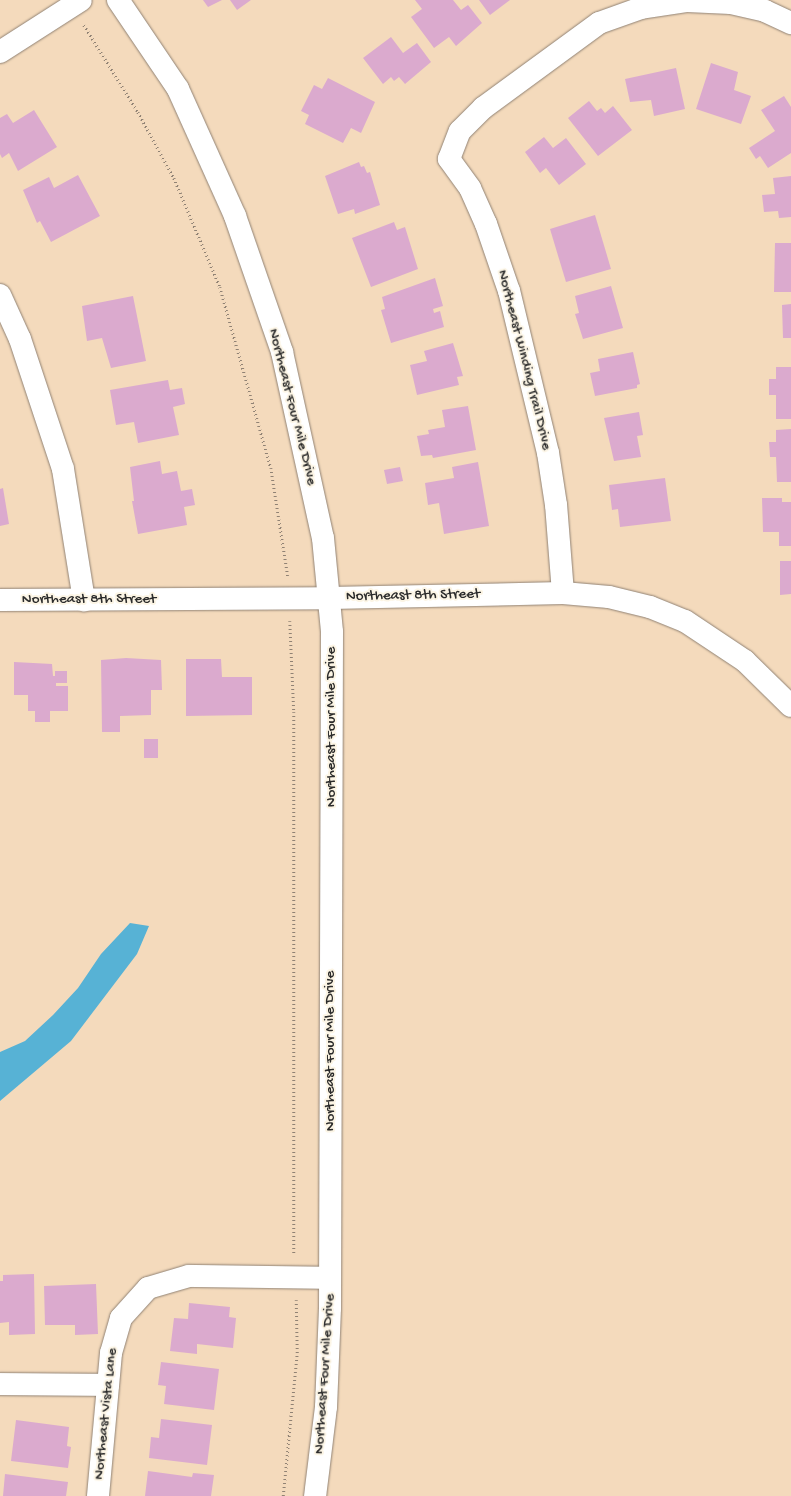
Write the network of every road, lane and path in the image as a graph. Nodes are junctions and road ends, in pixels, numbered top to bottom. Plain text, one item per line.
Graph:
1 (118, 0) edge
2 (76, 3) edge
3 (791, 23) edge
4 (0, 52) edge
5 (0, 294) edge
6 (563, 593) junction
7 (330, 598) junction
8 (289, 599) junction
9 (0, 600) edge
10 (84, 600) junction
11 (791, 706) edge
12 (295, 1277) junction
13 (330, 1278) junction
14 (0, 1384) edge
15 (108, 1386) junction
16 (98, 1496) edge
17 (283, 1496) edge
18 (315, 1496) edge

1 - 7 street, Northeast Four Mile Drive
2 - 4 street
2 - 8 path
3 - 6 street, Northeast Winding Trail Drive
5 - 10 street
6 - 7 street, Northeast 8th Street
6 - 11 street, Northeast 8th Street
7 - 8 street, Northeast 8th Street
7 - 13 street, Northeast Four Mile Drive
8 - 10 street, Northeast 8th Street
8 - 12 path
9 - 10 street, Northeast 8th Street
12 - 13 street, Northeast Vista Lane
12 - 15 street, Northeast Vista Lane
12 - 17 path
13 - 18 street, Northeast Four Mile Drive
14 - 15 street
15 - 16 street, Northeast Vista Lane

